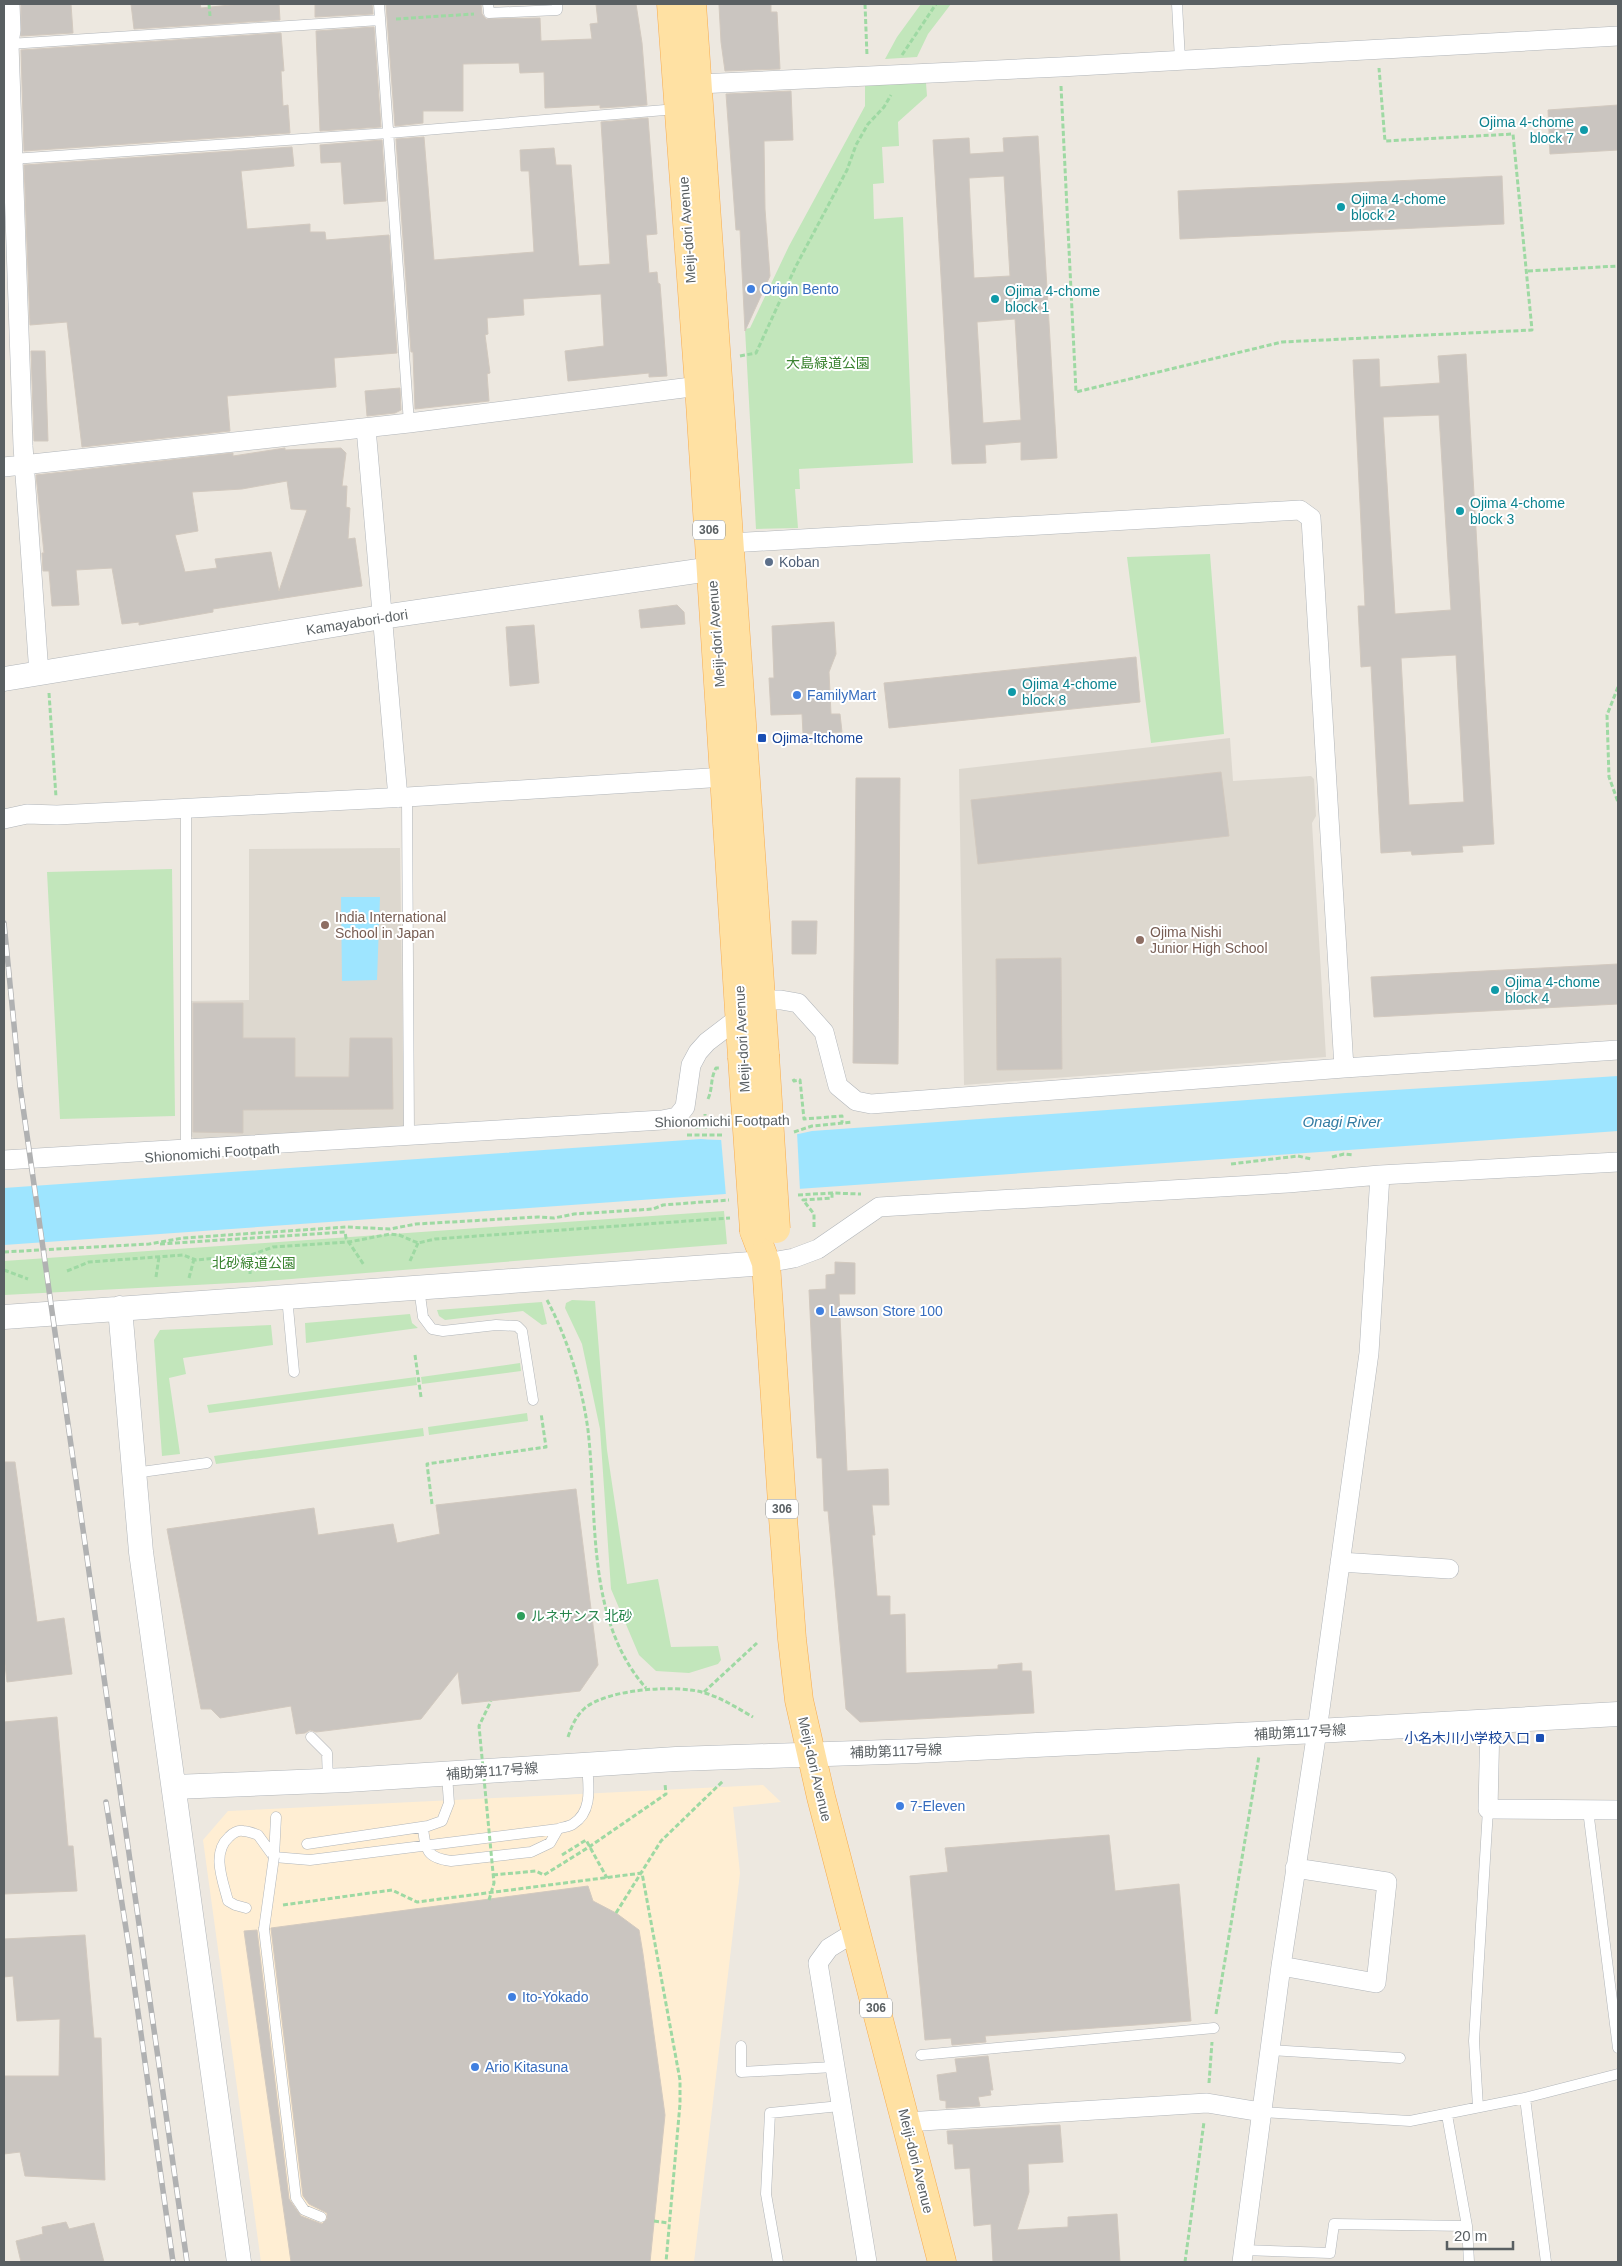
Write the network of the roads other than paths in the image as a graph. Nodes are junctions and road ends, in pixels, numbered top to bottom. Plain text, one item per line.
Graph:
1 (10, 4) edge
2 (379, 4) edge
3 (556, 4) edge
4 (671, 4) edge
5 (692, 4) edge
6 (1177, 4) edge
7 (488, 9) edge
8 (380, 20) junction
9 (1618, 36) edge
10 (9, 44) junction
11 (1180, 60) junction
12 (698, 84) junction
13 (678, 109) junction
14 (388, 133) junction
15 (12, 159) junction
16 (699, 386) junction
17 (409, 423) junction
18 (366, 428) junction
19 (24, 465) junction
20 (4, 467) edge
21 (730, 543) junction
22 (711, 569) junction
23 (382, 617) junction
24 (44, 674) junction
25 (4, 679) edge
26 (725, 777) junction
27 (403, 797) junction
28 (186, 808) junction
29 (4, 819) edge
30 (762, 1000) junction
31 (741, 1018) junction
32 (1618, 1050) edge
33 (744, 1060) junction
34 (1344, 1068) junction
35 (409, 1136) junction
36 (186, 1149) junction
37 (4, 1160) edge
38 (1618, 1162) edge
39 (1380, 1175) junction
40 (766, 1263) junction
41 (419, 1288) junction
42 (287, 1297) junction
43 (120, 1308) junction
44 (4, 1317) edge
45 (294, 1372) dead end
46 (532, 1400) dead end
47 (207, 1463) dead end
48 (134, 1474) junction
49 (1340, 1562) junction
50 (1449, 1569) dead end
51 (1618, 1714) edge
52 (1490, 1722) junction
53 (1317, 1731) junction
54 (311, 1737) dead end
55 (810, 1753) junction
56 (587, 1764) junction
57 (447, 1775) junction
58 (328, 1781) junction
59 (174, 1786) junction
60 (1488, 1808) junction
61 (1588, 1810) junction
62 (1618, 1810) edge
63 (276, 1817) dead end
64 (423, 1827) junction
65 (558, 1829) junction
66 (307, 1844) dead end
67 (426, 1846) junction
68 (274, 1857) junction
69 (1295, 1868) junction
70 (246, 1908) dead end
71 (855, 1932) junction
72 (1281, 1966) junction
73 (1214, 2028) road end
74 (741, 2046) dead end
75 (1618, 2048) edge
76 (1269, 2050) junction
77 (920, 2056) dead end
78 (1400, 2058) dead end
79 (834, 2067) junction
80 (1618, 2074) edge
81 (1525, 2098) junction
82 (840, 2106) junction
83 (1478, 2107) junction
84 (1261, 2112) junction
85 (1447, 2115) junction
86 (906, 2122) junction
87 (321, 2217) dead end
88 (1467, 2226) junction
89 (1242, 2256) edge
90 (238, 2262) edge
91 (778, 2262) edge
92 (867, 2262) edge
93 (942, 2262) edge
94 (1470, 2262) edge
95 (1546, 2262) edge

1 - 10 street
2 - 8 lane
3 - 7 lane
4 - 13 main road, Meiji-dori Avenue / 306
5 - 12 main road, Meiji-dori Avenue / 306
6 - 11 lane
8 - 10 lane
8 - 14 lane
9 - 11 street
10 - 15 street
11 - 12 street
12 - 13 street
12 - 21 main road, Meiji-dori Avenue / 306
13 - 14 lane
13 - 16 main road, Meiji-dori Avenue / 306
14 - 15 lane
14 - 17 lane
15 - 19 street
16 - 17 street
16 - 22 main road, Meiji-dori Avenue / 306
17 - 18 street
18 - 19 street
18 - 23 street
19 - 20 street
19 - 24 street
21 - 22 street
21 - 30 main road, Meiji-dori Avenue / 306
21 - 34 street
22 - 23 street, Kamayabori-dori
22 - 26 main road, Meiji-dori Avenue / 306
23 - 24 street, Kamayabori-dori
23 - 27 street
24 - 25 street, Kamayabori-dori
26 - 27 street
26 - 31 main road, Meiji-dori Avenue / 306
27 - 28 street
27 - 35 lane
28 - 29 street
28 - 36 lane
30 - 31 street
30 - 33 main road, Meiji-dori Avenue / 306
30 - 34 street
31 - 33 main road, Meiji-dori Avenue / 306
31 - 35 street
32 - 34 street
33 - 40 main road, Meiji-dori Avenue / 306, bridge
35 - 36 street
36 - 37 street
38 - 39 street
39 - 40 street
39 - 49 street
40 - 41 street
40 - 55 main road, Meiji-dori Avenue / 306
41 - 42 street
41 - 46 lane
42 - 43 street
42 - 45 lane
43 - 44 street
43 - 48 street
47 - 48 lane
48 - 59 street
49 - 50 street
49 - 53 street
51 - 52 street, 補助第117号線
52 - 53 street, 補助第117号線
52 - 60 street
53 - 55 street, 補助第117号線
53 - 69 street
54 - 58 lane
55 - 56 street, 補助第117号線
55 - 71 main road, Meiji-dori Avenue / 306
56 - 57 street, 補助第117号線
56 - 65 lane
57 - 58 street, 補助第117号線
57 - 64 lane
58 - 59 street, 補助第117号線
59 - 90 street
60 - 61 street
60 - 83 lane
61 - 62 street
61 - 75 lane
63 - 68 lane
64 - 66 lane
64 - 67 lane
65 - 67 lane
65 - 67 lane
67 - 68 lane
68 - 70 lane
68 - 87 lane, bridge
69 - 72 street
69 - 72 street
71 - 79 street
71 - 86 main road, Meiji-dori Avenue / 306
72 - 76 street
73 - 77 lane
74 - 79 lane
76 - 78 lane
76 - 84 street
79 - 82 street
80 - 81 lane
81 - 83 lane
81 - 95 lane
82 - 91 lane
82 - 92 street
83 - 85 lane
84 - 85 lane
84 - 86 street
84 - 89 street
85 - 88 lane
86 - 93 main road, Meiji-dori Avenue / 306
88 - 89 lane
88 - 94 lane

